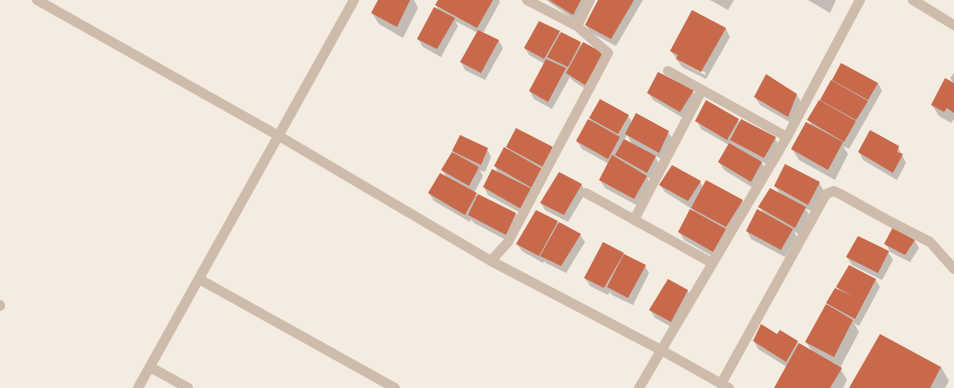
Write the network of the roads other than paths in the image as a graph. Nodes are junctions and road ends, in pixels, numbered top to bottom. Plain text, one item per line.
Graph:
1 (37, 0) edge
2 (354, 0) edge
3 (527, 0) edge
4 (590, 0) edge
5 (860, 0) edge
6 (913, 0) edge
7 (954, 25) edge
8 (577, 26) junction
9 (668, 71) dead end
10 (702, 90) junction
11 (279, 136) junction
12 (787, 137) junction
13 (586, 193) dead end
14 (634, 220) junction
15 (491, 261) junction
16 (712, 263) junction
17 (954, 269) edge
18 (199, 279) junction
19 (661, 350) junction
20 (150, 367) junction
21 (725, 386) edge
22 (138, 388) edge
23 (188, 388) edge
24 (395, 388) edge
25 (639, 388) edge

1 - 11 street
2 - 11 street
3 - 8 street
4 - 8 street
5 - 12 street
6 - 7 street
8 - 15 street
9 - 10 street
10 - 12 street
10 - 14 street
11 - 15 street
11 - 18 street
12 - 16 street
13 - 14 street
14 - 16 street
15 - 19 street
16 - 19 street
17 - 21 street
18 - 20 street
18 - 24 street
19 - 21 street
19 - 25 street
20 - 22 street
20 - 23 street

